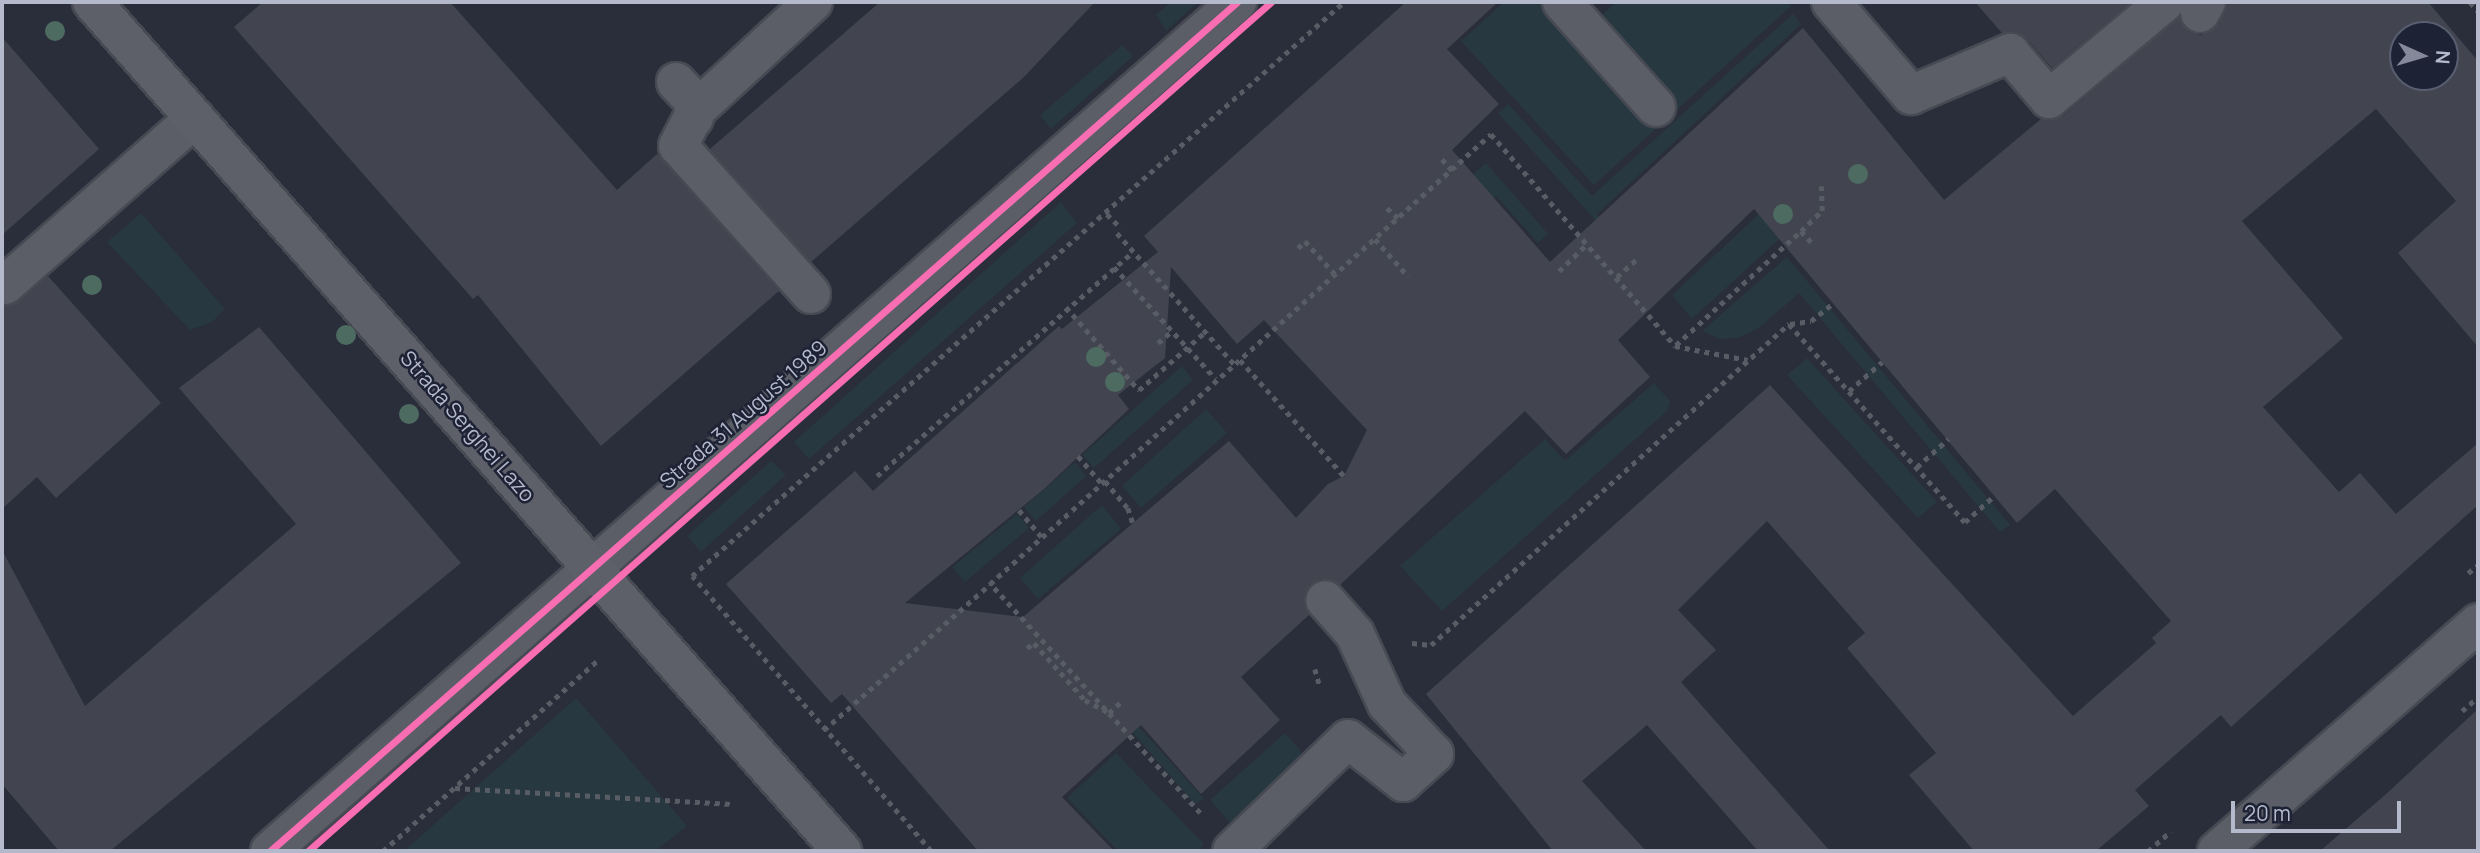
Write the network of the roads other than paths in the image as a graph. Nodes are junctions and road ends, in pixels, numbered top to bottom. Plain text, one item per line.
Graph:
1 (92, 2) edge
2 (813, 2) edge
3 (826, 2) edge
4 (1237, 2) edge
5 (1562, 2) edge
6 (1831, 2) edge
7 (2191, 5) edge
8 (730, 56) junction
9 (676, 82) dead end
10 (1656, 107) dead end
11 (195, 118) junction
12 (694, 118) junction
13 (5, 285) dead end
14 (811, 293) dead end
15 (593, 570) junction
16 (1325, 600) dead end
17 (2478, 623) edge
18 (270, 851) edge
19 (842, 851) edge
20 (1233, 851) edge
21 (2217, 851) edge

1 - 11 main road, Strada Serghei Lazo
2 - 8 street
3 - 8 street
4 - 15 street, Strada 31 August 1989
5 - 10 street
6 - 7 street
8 - 12 street
9 - 12 street
11 - 13 street
11 - 15 main road, Strada Serghei Lazo
12 - 14 street
15 - 18 street, Strada 31 August 1989
15 - 19 main road, Strada Serghei Lazo
16 - 20 street
17 - 21 street

